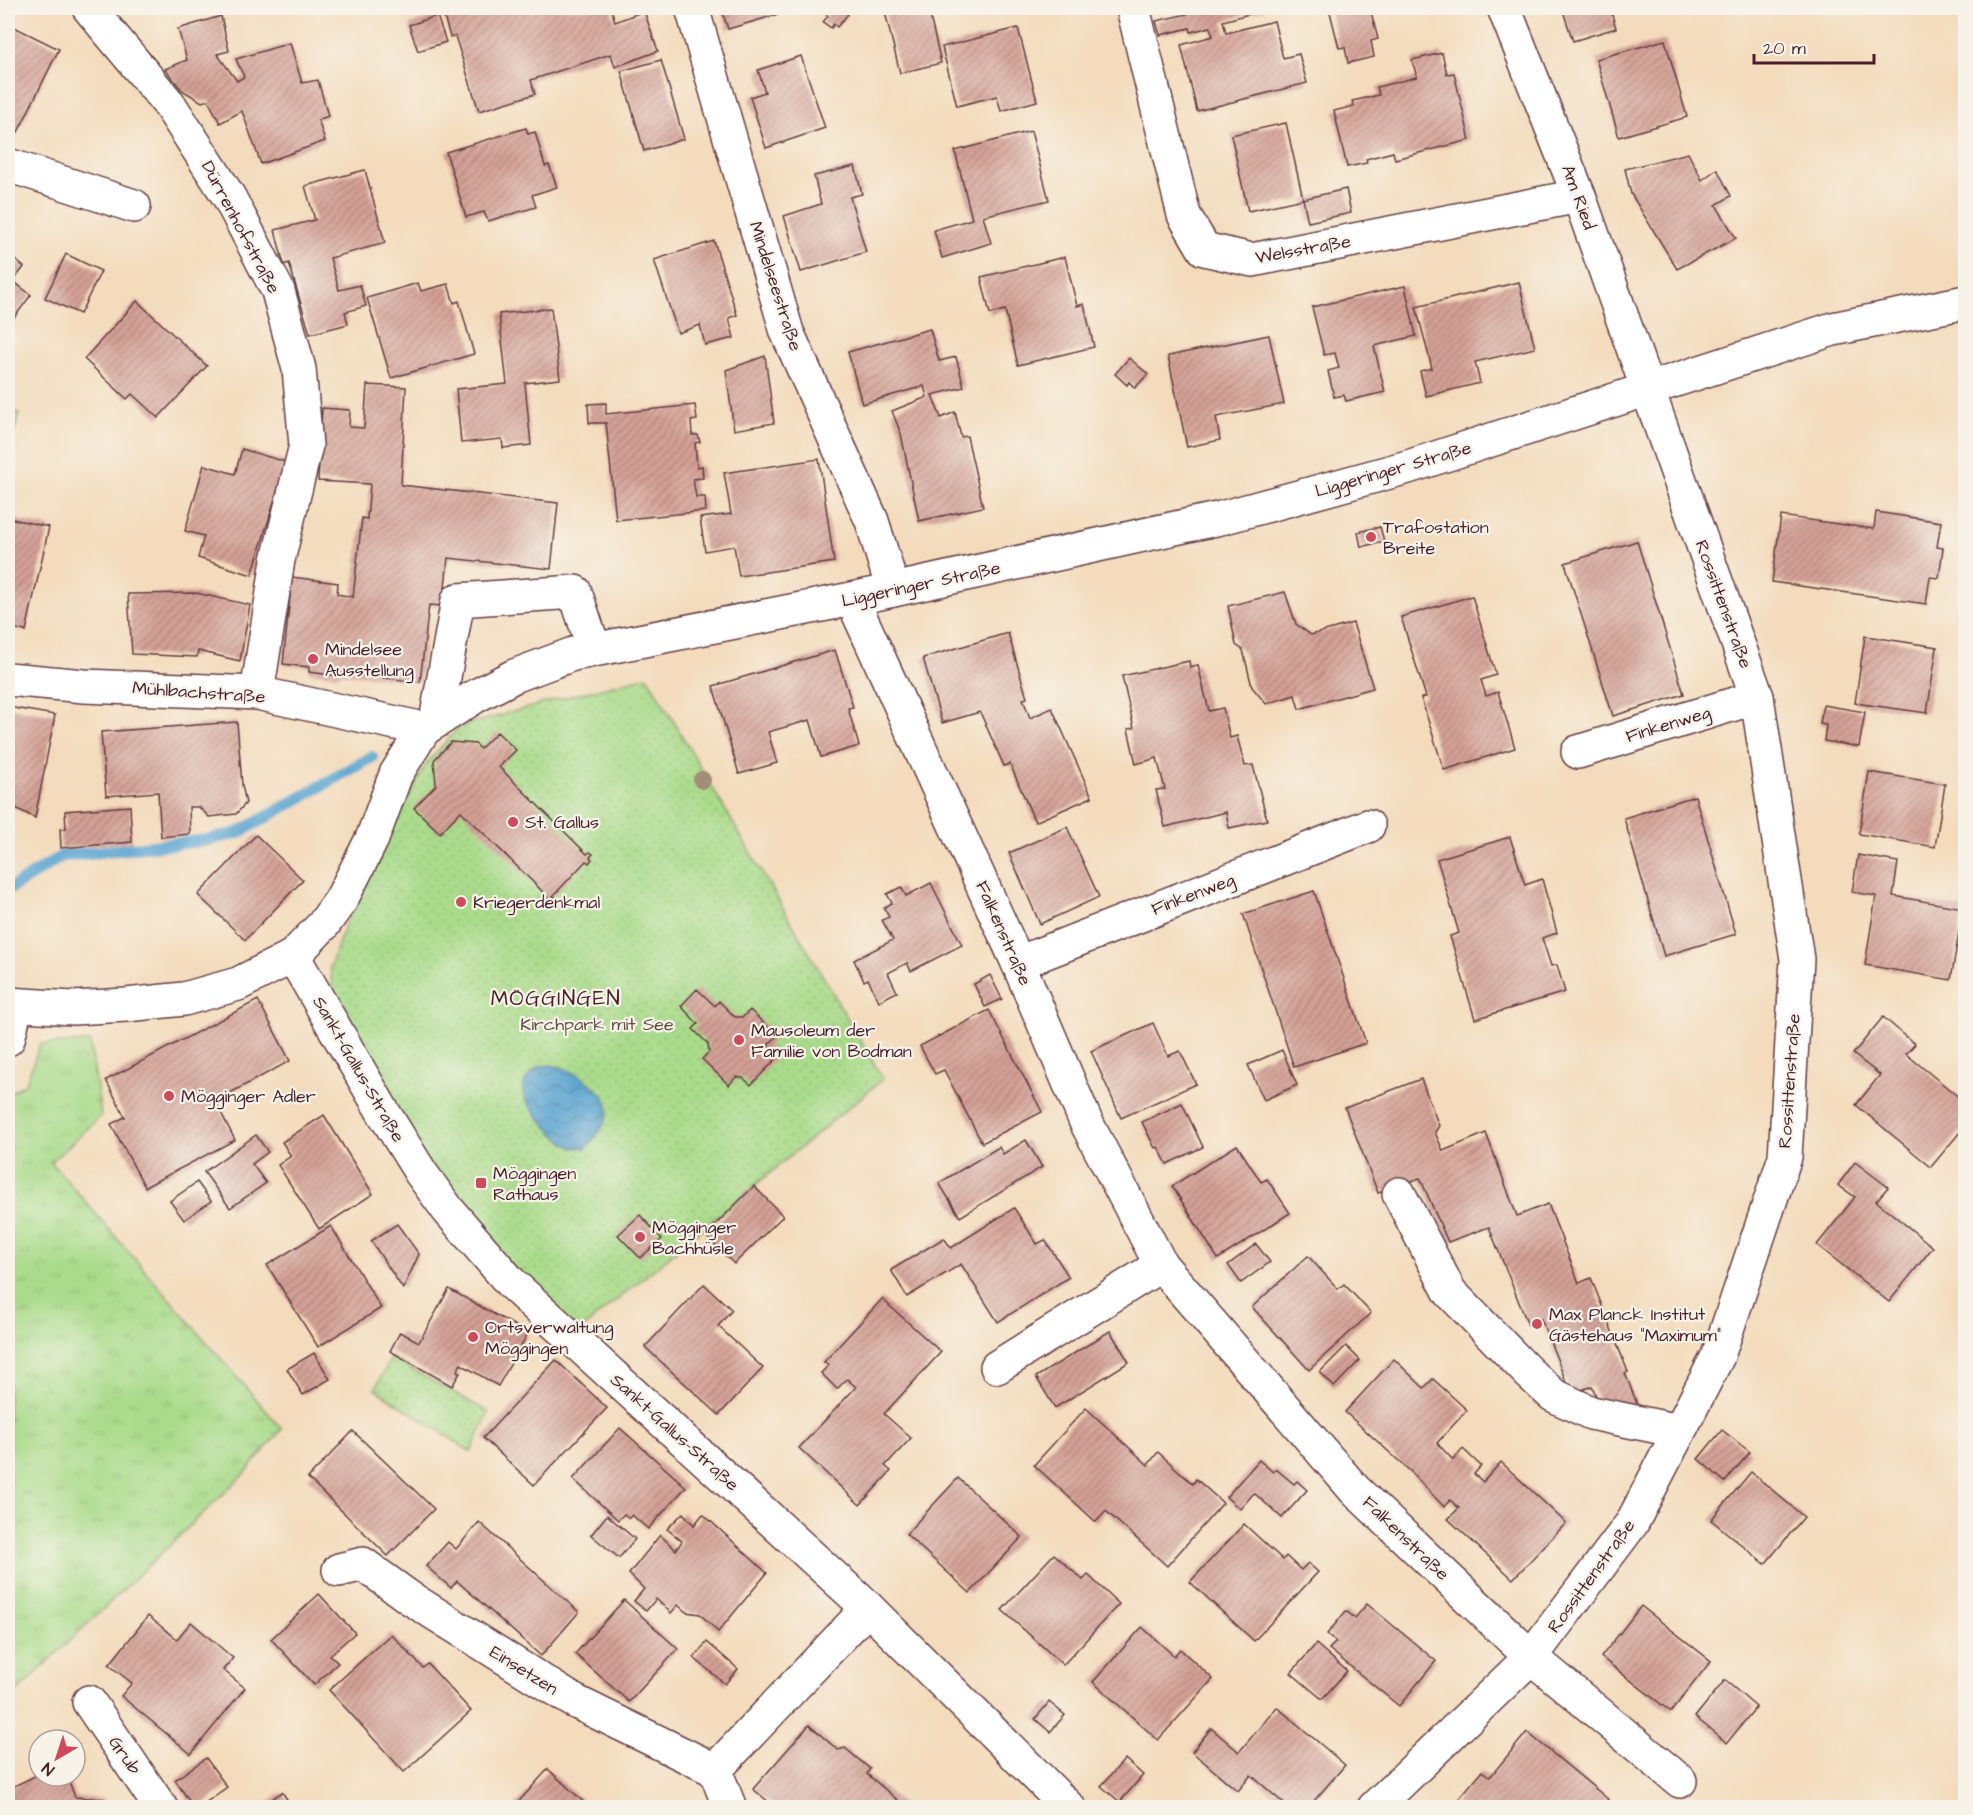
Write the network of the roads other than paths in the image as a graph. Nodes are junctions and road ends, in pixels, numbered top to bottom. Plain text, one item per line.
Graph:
1 (89, 8) edge
2 (692, 8) edge
3 (1133, 8) edge
4 (1504, 8) edge
5 (8, 165) edge
6 (1579, 196) junction
7 (134, 206) dead end
8 (1965, 302) edge
9 (1647, 389) junction
10 (893, 590) junction
11 (852, 599) junction
12 (594, 649) junction
13 (8, 679) edge
14 (257, 693) junction
15 (1757, 697) junction
16 (430, 725) junction
17 (1578, 752) dead end
18 (1368, 826) dead end
19 (293, 956) junction
20 (1018, 963) junction
21 (12, 1005) edge
22 (8, 1039) edge
23 (1399, 1194) dead end
24 (1161, 1265) junction
25 (997, 1367) dead end
26 (1679, 1431) junction
27 (339, 1569) dead end
28 (868, 1608) junction
29 (1532, 1657) junction
30 (88, 1702) dead end
31 (715, 1770) junction
32 (1680, 1781) dead end
33 (161, 1808) edge
34 (730, 1808) edge
35 (1069, 1808) edge
36 (1374, 1808) edge

1 - 14 street, Dürrenhofstraße
2 - 10 street, Mindelseestraße
3 - 6 street, Welsstraße
4 - 6 street, Am Ried
5 - 7 street
6 - 9 street, Am Ried
8 - 9 street, Liggeringer Straße
9 - 10 street, Liggeringer Straße
9 - 15 street, Rossittenstraße
10 - 11 street, Liggeringer Straße
11 - 12 street, Liggeringer Straße
11 - 20 street, Falkenstraße
12 - 16 street, Liggeringer Straße
12 - 16 street
13 - 14 street, Mühlbachstraße
14 - 16 street, Mühlbachstraße
15 - 17 street, Finkenweg
15 - 26 street, Rossittenstraße
16 - 19 street, Liggeringer Straße
18 - 20 street, Finkenweg
19 - 21 street, Liggeringer Straße
19 - 28 street, Sankt-Gallus-Straße
20 - 24 street, Falkenstraße
21 - 22 street
23 - 26 street
24 - 25 street
24 - 29 street, Falkenstraße
26 - 29 street, Rossittenstraße
27 - 31 street, Einsetzen
28 - 31 street
28 - 35 street, Sankt-Gallus-Straße
29 - 32 street, Falkenstraße
29 - 36 street, Rossittenstraße
30 - 33 street, Grub
31 - 34 street

